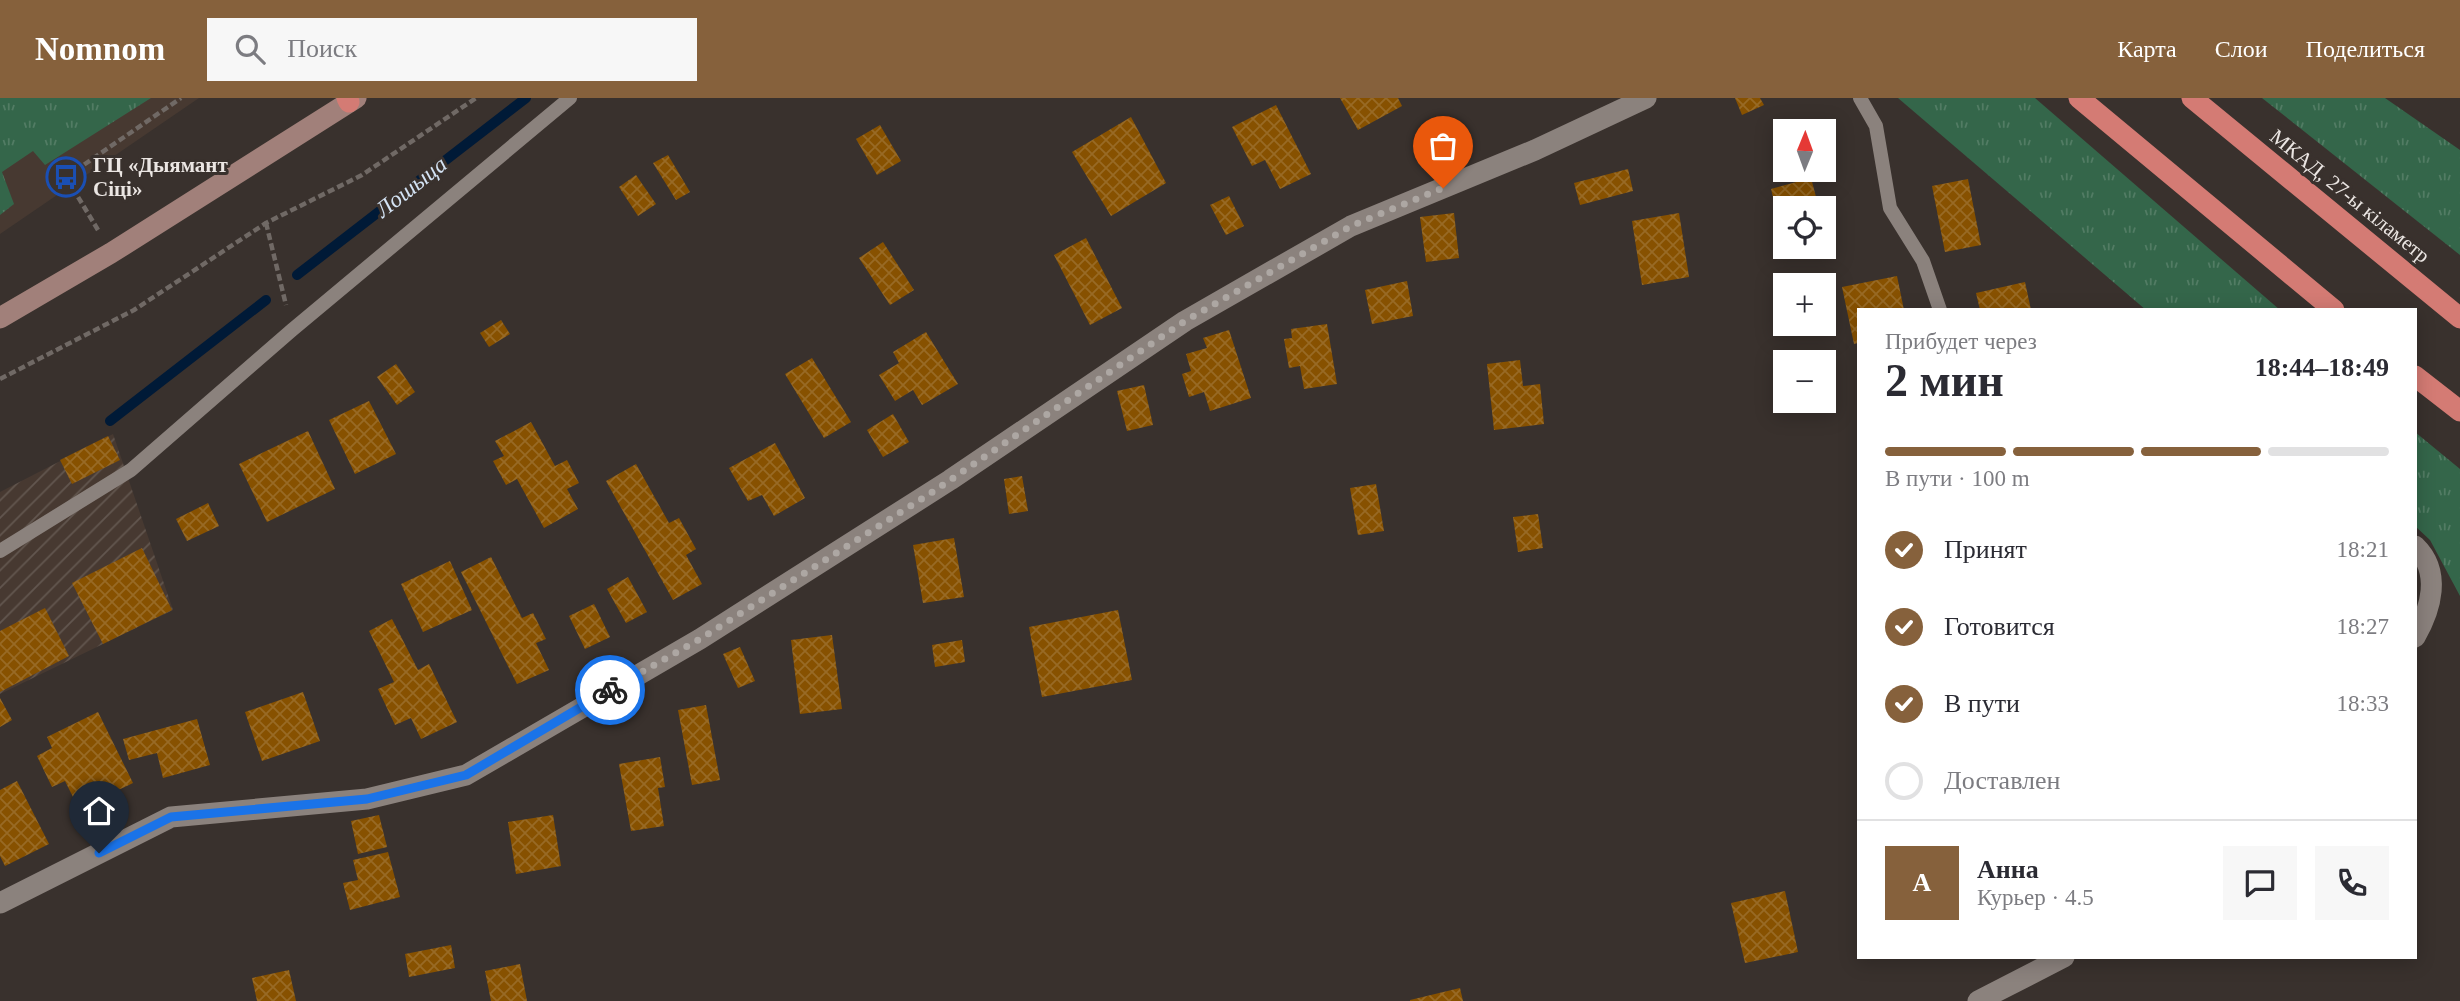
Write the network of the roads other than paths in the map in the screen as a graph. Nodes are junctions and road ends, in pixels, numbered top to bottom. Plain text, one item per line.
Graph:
1 (570, 98) edge
2 (1646, 98) edge
3 (1860, 98) edge
4 (2079, 98) edge
5 (2192, 98) edge
6 (351, 99) edge
7 (1939, 308) edge
8 (2332, 308) edge
9 (0, 318) edge
10 (2460, 318) edge
11 (2417, 378) edge
12 (2460, 411) edge
13 (2417, 548) edge
14 (0, 551) edge
15 (2417, 634) edge
16 (0, 903) edge
17 (2060, 959) edge
18 (1978, 1001) edge

1 - 14 lane
2 - 16 street
3 - 7 lane
4 - 8 highway
5 - 10 highway, МКАД, 27-ы кіламетр
6 - 9 main road
11 - 12 highway
13 - 15 street
17 - 18 street

